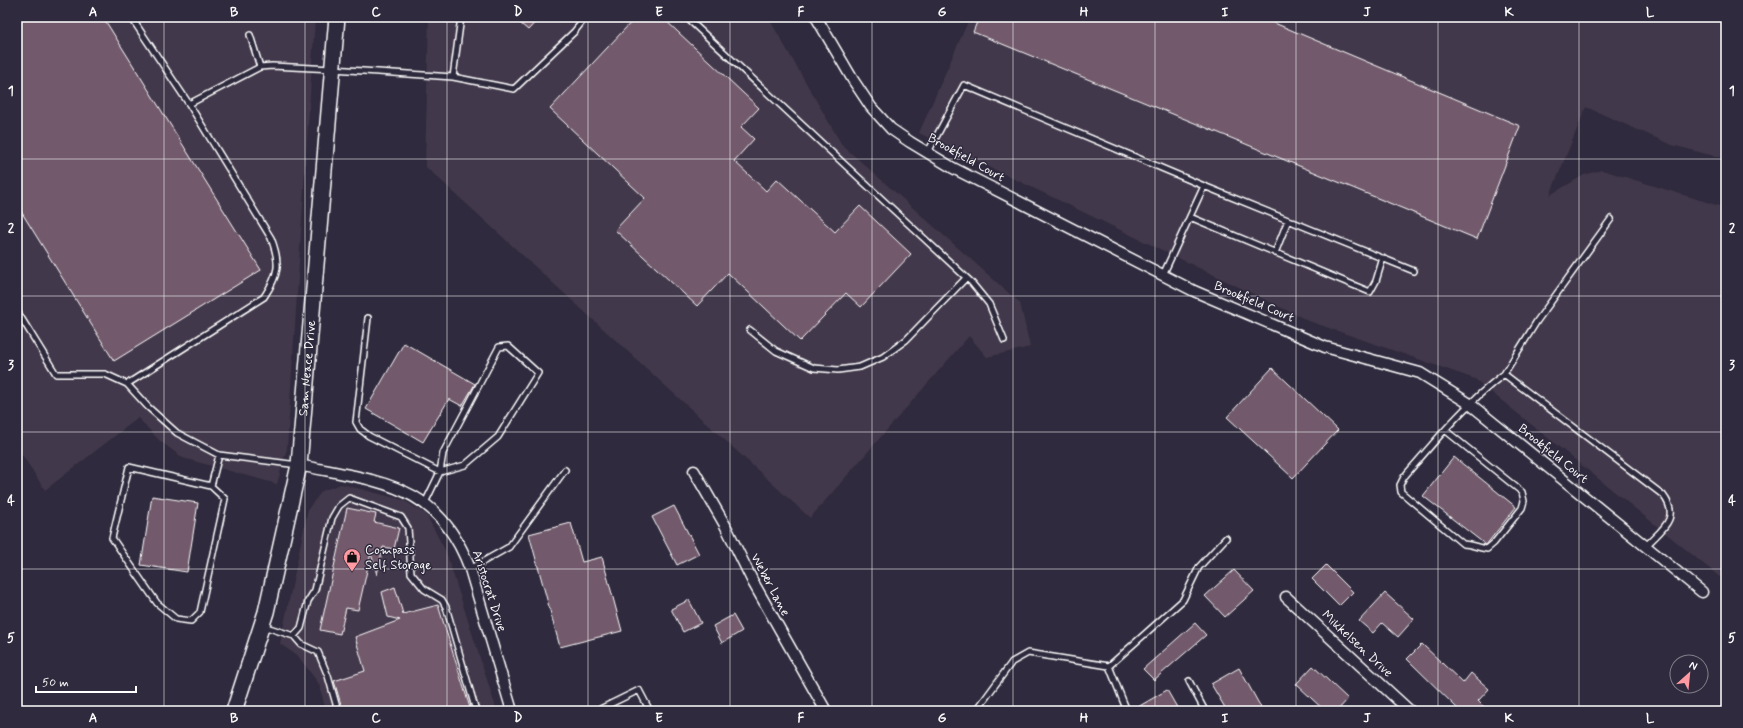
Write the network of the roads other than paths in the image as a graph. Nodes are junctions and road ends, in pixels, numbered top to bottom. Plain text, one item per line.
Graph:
1 (132, 17) edge
2 (337, 17) edge
3 (461, 17) edge
4 (586, 17) edge
5 (686, 17) edge
6 (816, 17) edge
7 (250, 35) dead end
8 (260, 67) junction
9 (333, 69) junction
10 (453, 77) junction
11 (189, 104) junction
12 (928, 152) junction
13 (1204, 186) junction
14 (1190, 217) junction
15 (1610, 219) dead end
16 (1288, 220) junction
17 (1275, 253) junction
18 (1383, 258) junction
19 (1414, 271) dead end
20 (1163, 275) junction
21 (966, 278) junction
22 (17, 311) edge
23 (368, 318) dead end
24 (750, 330) dead end
25 (1004, 340) dead end
26 (1504, 374) junction
27 (127, 384) junction
28 (1470, 404) junction
29 (1445, 430) junction
30 (219, 455) junction
31 (299, 465) junction
32 (565, 470) dead end
33 (694, 471) dead end
34 (440, 472) junction
35 (211, 486) junction
36 (425, 503) junction
37 (1226, 538) dead end
38 (1646, 546) junction
39 (470, 568) junction
40 (1702, 592) dead end
41 (1286, 596) dead end
42 (262, 625) junction
43 (294, 636) junction
44 (1109, 666) junction
45 (1189, 682) dead end
46 (234, 711) edge
47 (338, 711) edge
48 (476, 711) edge
49 (512, 711) edge
50 (596, 711) edge
51 (650, 711) edge
52 (826, 711) edge
53 (976, 711) edge
54 (1127, 711) edge
55 (1205, 711) edge
56 (1410, 711) edge

1 - 11 lane
2 - 9 street, Sam Neace Drive
3 - 10 lane
4 - 10 lane
5 - 21 lane
6 - 12 street, Brookfield Court
7 - 8 lane
8 - 9 lane
8 - 11 lane
9 - 10 lane
9 - 31 street, Sam Neace Drive
11 - 27 lane
12 - 13 lane
12 - 20 street, Brookfield Court
13 - 14 lane
13 - 16 lane
14 - 17 lane
14 - 20 lane
15 - 26 lane
16 - 17 lane
16 - 18 lane
17 - 18 lane
18 - 19 lane
20 - 28 street, Brookfield Court
21 - 24 lane
21 - 25 lane
22 - 27 lane
23 - 34 lane
26 - 28 lane
26 - 38 lane
27 - 30 lane
28 - 29 lane
28 - 38 street, Brookfield Court
29 - 29 lane
30 - 31 lane
30 - 35 lane
31 - 36 street, Aristocrat Drive
31 - 42 street, Sam Neace Drive
32 - 39 lane
33 - 52 street, Weber Lane
34 - 34 lane
34 - 36 lane
35 - 35 lane
36 - 39 street, Aristocrat Drive
37 - 44 lane
38 - 40 street, Brookfield Court
39 - 49 street, Aristocrat Drive
41 - 56 street, Mikkelsen Drive
42 - 43 lane
42 - 46 street, Sam Neace Drive
43 - 47 lane
43 - 48 lane
44 - 53 lane
44 - 54 lane
45 - 55 lane
50 - 51 lane

